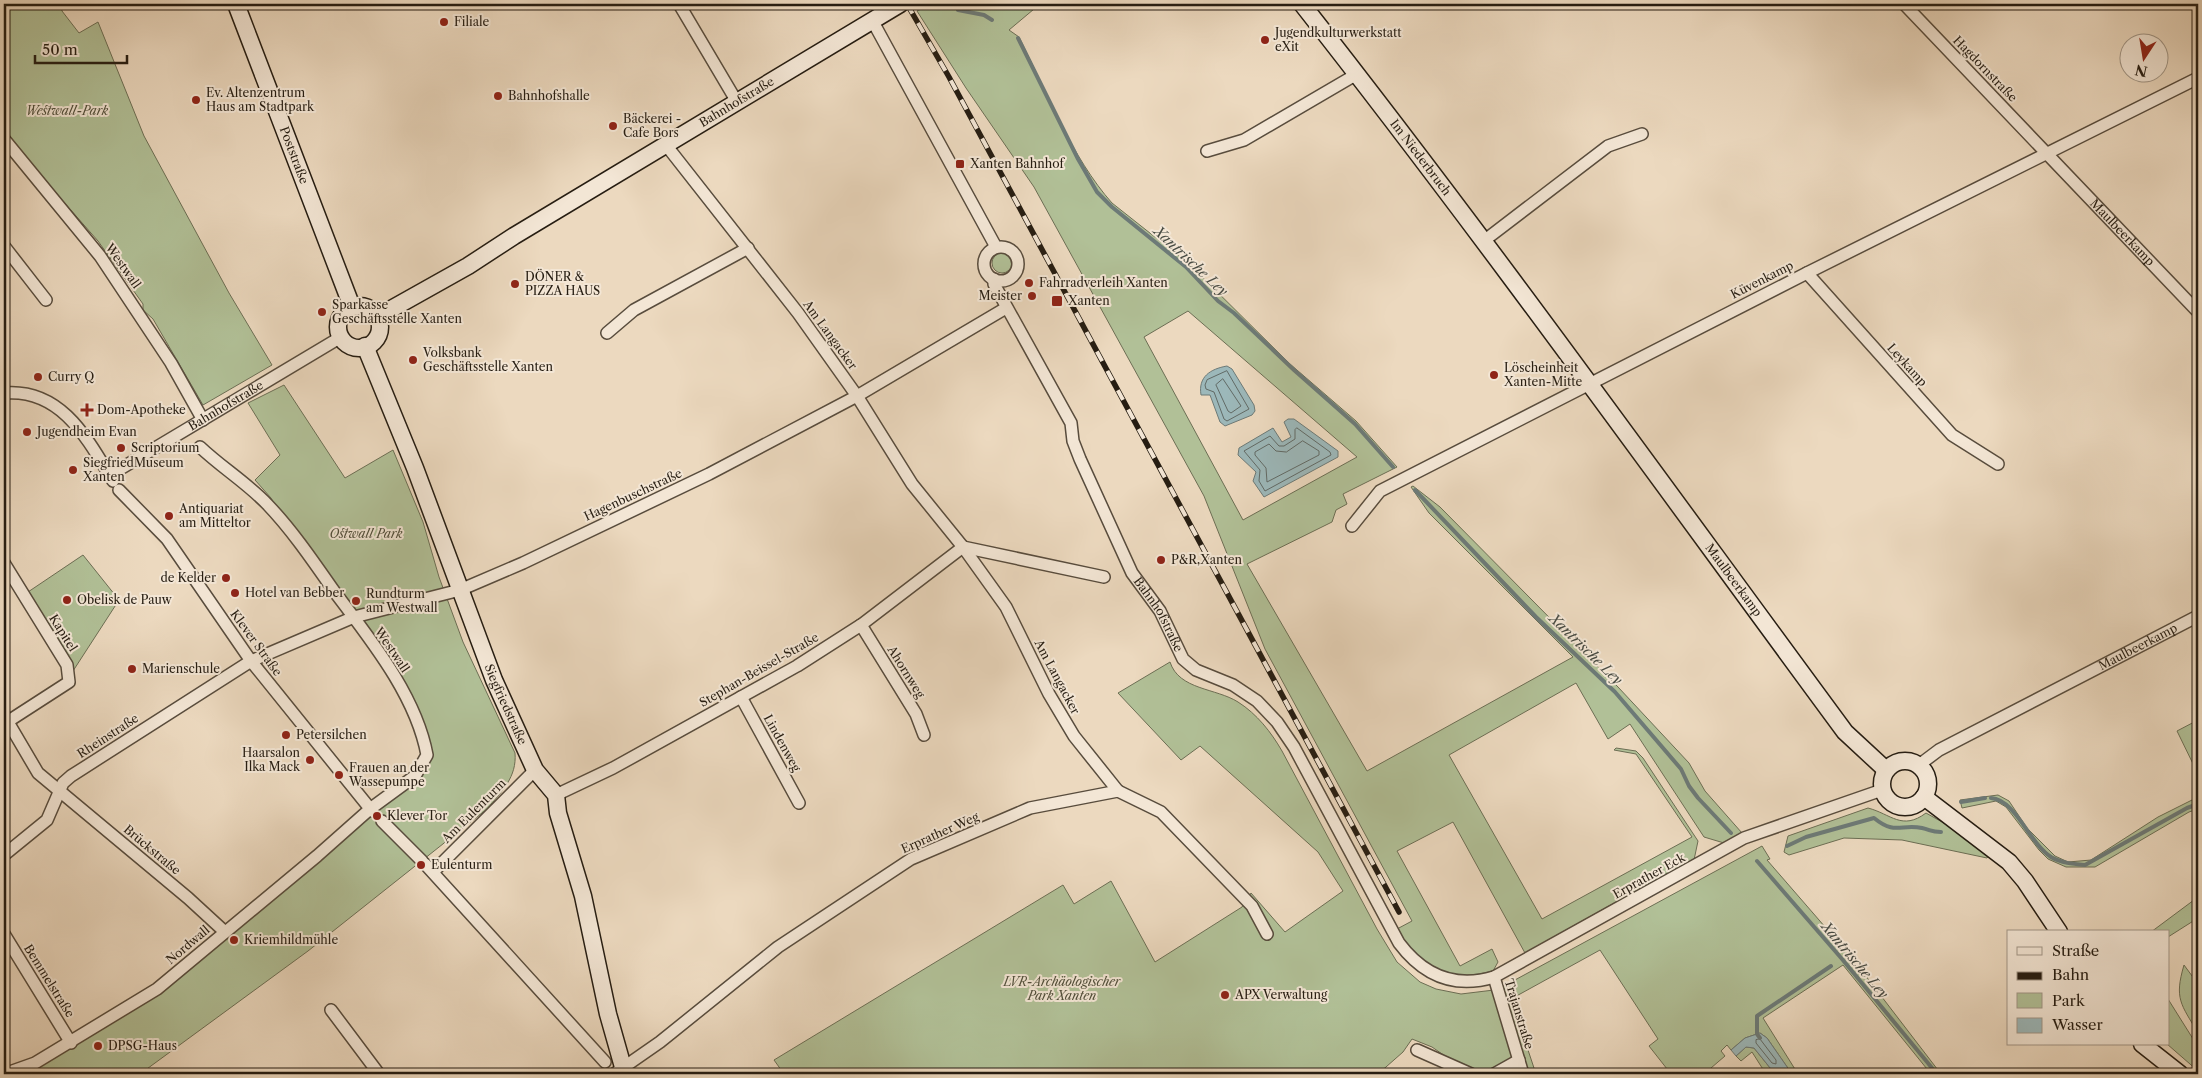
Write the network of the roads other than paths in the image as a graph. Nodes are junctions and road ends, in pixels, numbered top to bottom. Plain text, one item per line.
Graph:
1 (236, 4) edge
2 (679, 4) edge
3 (900, 4) edge
4 (1302, 4) edge
5 (1904, 4) edge
6 (872, 20) junction
7 (1357, 74) junction
8 (2198, 78) edge
9 (737, 102) junction
10 (1642, 134) dead end
11 (4, 139) edge
12 (666, 145) junction
13 (1207, 152) dead end
14 (2047, 153) junction
15 (1485, 240) junction
16 (4, 246) edge
17 (748, 248) junction
18 (996, 248) junction
19 (1807, 273) junction
20 (994, 279) junction
21 (46, 300) dead end
22 (352, 307) junction
23 (1006, 308) junction
24 (2198, 312) edge
25 (378, 317) junction
26 (607, 333) dead end
27 (341, 336) junction
28 (365, 346) junction
29 (1589, 385) junction
30 (4, 393) edge
31 (857, 396) junction
32 (203, 420) junction
33 (194, 438) junction
34 (1998, 464) dead end
35 (114, 482) junction
36 (1352, 526) dead end
37 (963, 547) junction
38 (4, 563) edge
39 (1104, 577) dead end
40 (460, 590) junction
41 (2198, 616) edge
42 (354, 617) junction
43 (861, 625) junction
44 (251, 662) junction
45 (741, 697) junction
46 (6, 723) edge
47 (924, 735) dead end
48 (1919, 765) junction
49 (535, 770) junction
50 (1886, 770) junction
51 (1882, 790) junction
52 (1118, 791) junction
53 (58, 792) junction
54 (556, 794) junction
55 (1924, 797) junction
56 (798, 803) dead end
57 (371, 810) junction
58 (382, 821) dead end
59 (4, 855) edge
60 (427, 866) junction
61 (2058, 930) edge
62 (225, 932) junction
63 (4, 934) edge
64 (1267, 934) dead end
65 (1434, 974) joint
66 (1494, 977) junction
67 (331, 1010) dead end
68 (71, 1043) junction
69 (2145, 1046) edge
70 (1417, 1050) dead end
71 (1519, 1060) junction
72 (605, 1062) dead end
73 (619, 1071) edge
74 (1469, 1073) edge
75 (4, 1074) edge
76 (379, 1074) edge
77 (1494, 1074) edge
78 (1523, 1074) edge
79 (2180, 1074) edge

1 - 22 street, Poststraße
2 - 9 street
3 - 6 street, Bahnhofstraße
4 - 7 street, Im Niederbruch
5 - 14 street, Hagdornstraße
6 - 9 street, Bahnhofstraße
6 - 18 street
7 - 13 street
7 - 15 street, Im Niederbruch
8 - 14 street, Küvenkamp
9 - 12 street, Bahnhofstraße
10 - 15 street
11 - 32 street, Westwall
12 - 17 street, Am Langacker
12 - 25 street, Bahnhofstraße
14 - 19 street, Küvenkamp
14 - 24 street, Maulbeerkamp
15 - 29 street, Im Niederbruch
16 - 21 street
17 - 26 street
17 - 31 street, Am Langacker
18 - 20 street, Bahnhofstraße
18 - 20 street
19 - 29 street, Küvenkamp
19 - 34 street, Leykamp
20 - 23 street, Bahnhofstraße
22 - 25 street
22 - 27 street
23 - 31 street, Hagenbuschstraße
23 - 65 street, Bahnhofstraße
25 - 28 street
27 - 28 street
27 - 32 street, Bahnhofstraße
28 - 40 street, Siegfriedstraße
29 - 36 street, Küvenkamp
29 - 50 street, Maulbeerkamp
30 - 35 street, Klever Straße
31 - 37 street, Am Langacker
31 - 40 street, Hagenbuschstraße
32 - 33 street, Bahnhofstraße
33 - 35 street, Bahnhofstraße
33 - 42 street, Westwall
35 - 44 street, Klever Straße
37 - 39 street
37 - 43 street, Stephan-Beissel-Straße
37 - 52 street, Am Langacker
38 - 46 street, Kapitel
40 - 42 street, Hagenbuschstraße
40 - 49 street, Siegfriedstraße
41 - 48 street, Maulbeerkamp
42 - 44 street, Hagenbuschstraße
42 - 57 street, Westwall
43 - 45 street, Stephan-Beissel-Straße
43 - 47 street, Ahornweg
44 - 53 street, Rheinstraße
44 - 57 street, Klever Straße
45 - 54 street, Stephan-Beissel-Straße
45 - 56 street, Lindenweg
46 - 53 street, Kapitel
48 - 50 street
48 - 55 street
49 - 54 street, Siegfriedstraße
49 - 60 street, Am Eulenturm
50 - 51 street
51 - 55 street
51 - 66 street, Erprather Eck
52 - 64 street
52 - 73 street, Erprather Weg
53 - 59 street, Rheinstraße
53 - 62 street, Brückstraße
54 - 73 street
55 - 61 street
57 - 62 street, Nordwall
58 - 60 street
60 - 72 street
62 - 68 street, Nordwall
63 - 68 street, Bemmelstraße
65 - 66 street, Erprather Eck
66 - 71 street, Trajanstraße
67 - 76 street
68 - 75 street, Nordwall
69 - 79 street
70 - 74 street
71 - 77 street, Trajanstraße
71 - 78 street, Trajanstraße

